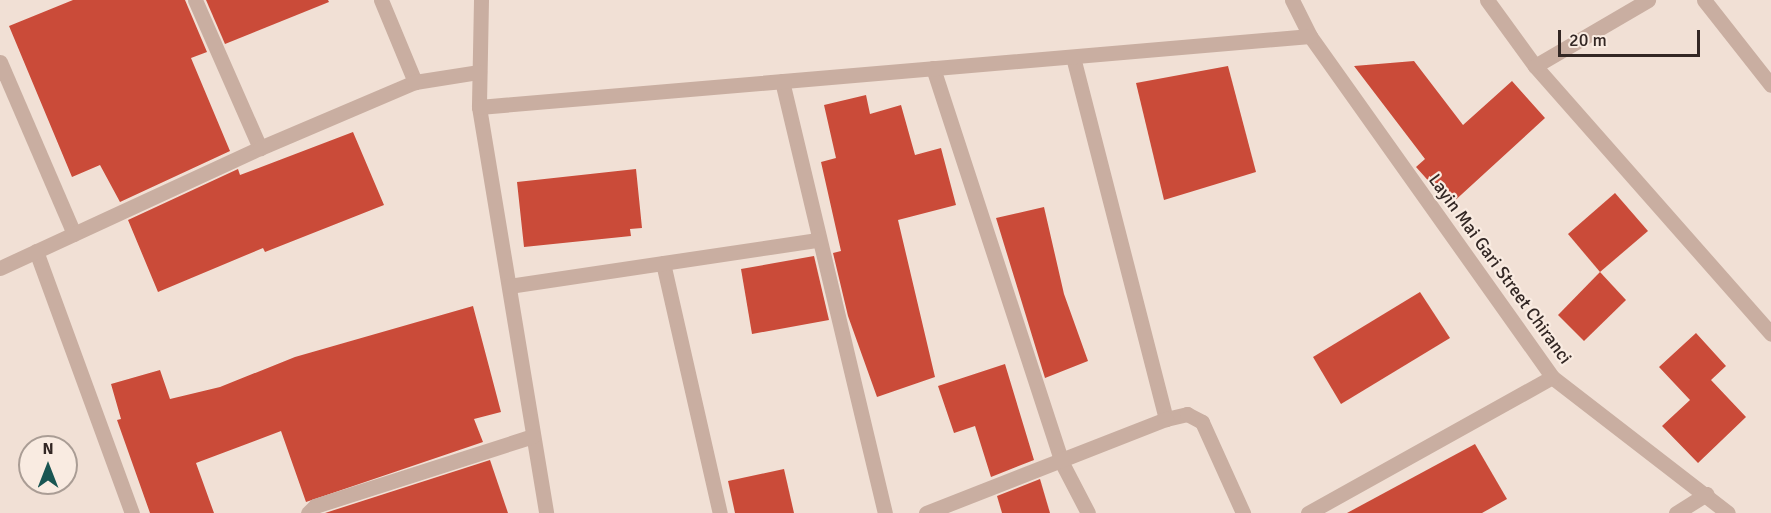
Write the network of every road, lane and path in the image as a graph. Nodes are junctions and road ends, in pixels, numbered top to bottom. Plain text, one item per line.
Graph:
1 (195, 0) edge
2 (381, 0) edge
3 (480, 0) edge
4 (1292, 0) edge
5 (1487, 0) edge
6 (1648, 0) edge
7 (1704, 0) edge
8 (1310, 36) junction
9 (1073, 57) junction
10 (0, 62) edge
11 (1535, 66) junction
12 (933, 69) junction
13 (479, 72) junction
14 (782, 81) junction
15 (415, 82) junction
16 (1771, 85) edge
17 (479, 107) junction
18 (260, 148) junction
19 (74, 234) junction
20 (818, 240) junction
21 (36, 251) junction
22 (663, 263) junction
23 (0, 268) edge
24 (509, 286) junction
25 (1771, 334) edge
26 (1552, 377) junction
27 (1166, 419) junction
28 (533, 436) junction
29 (1062, 463) junction
30 (1707, 494) junction
31 (132, 513) edge
32 (308, 513) edge
33 (546, 513) edge
34 (720, 513) edge
35 (885, 513) edge
36 (926, 513) edge
37 (1088, 513) edge
38 (1243, 513) edge
39 (1308, 513) edge
40 (1676, 513) edge
41 (1728, 513) edge

1 - 18 street
2 - 15 street
3 - 13 street
4 - 8 street, Layin Mai Gari Street Chiranci
5 - 11 street
6 - 11 street
7 - 16 street
8 - 9 street
8 - 26 street, Layin Mai Gari Street Chiranci
9 - 12 street
9 - 27 street
10 - 19 street
11 - 25 street
12 - 14 street
12 - 29 street
13 - 15 street
13 - 17 street
14 - 17 street
14 - 20 street
15 - 18 street
17 - 24 street
18 - 19 street
19 - 21 street
20 - 22 street
20 - 35 street
21 - 23 street
21 - 31 street
22 - 24 street
22 - 34 street
24 - 28 street
26 - 30 street, Layin Mai Gari Street Chiranci
26 - 39 street
27 - 29 street
27 - 38 street
28 - 32 street
28 - 33 street
29 - 36 street
29 - 37 street
30 - 40 street
30 - 41 street, Layin Mai Gari Street Chiranci

